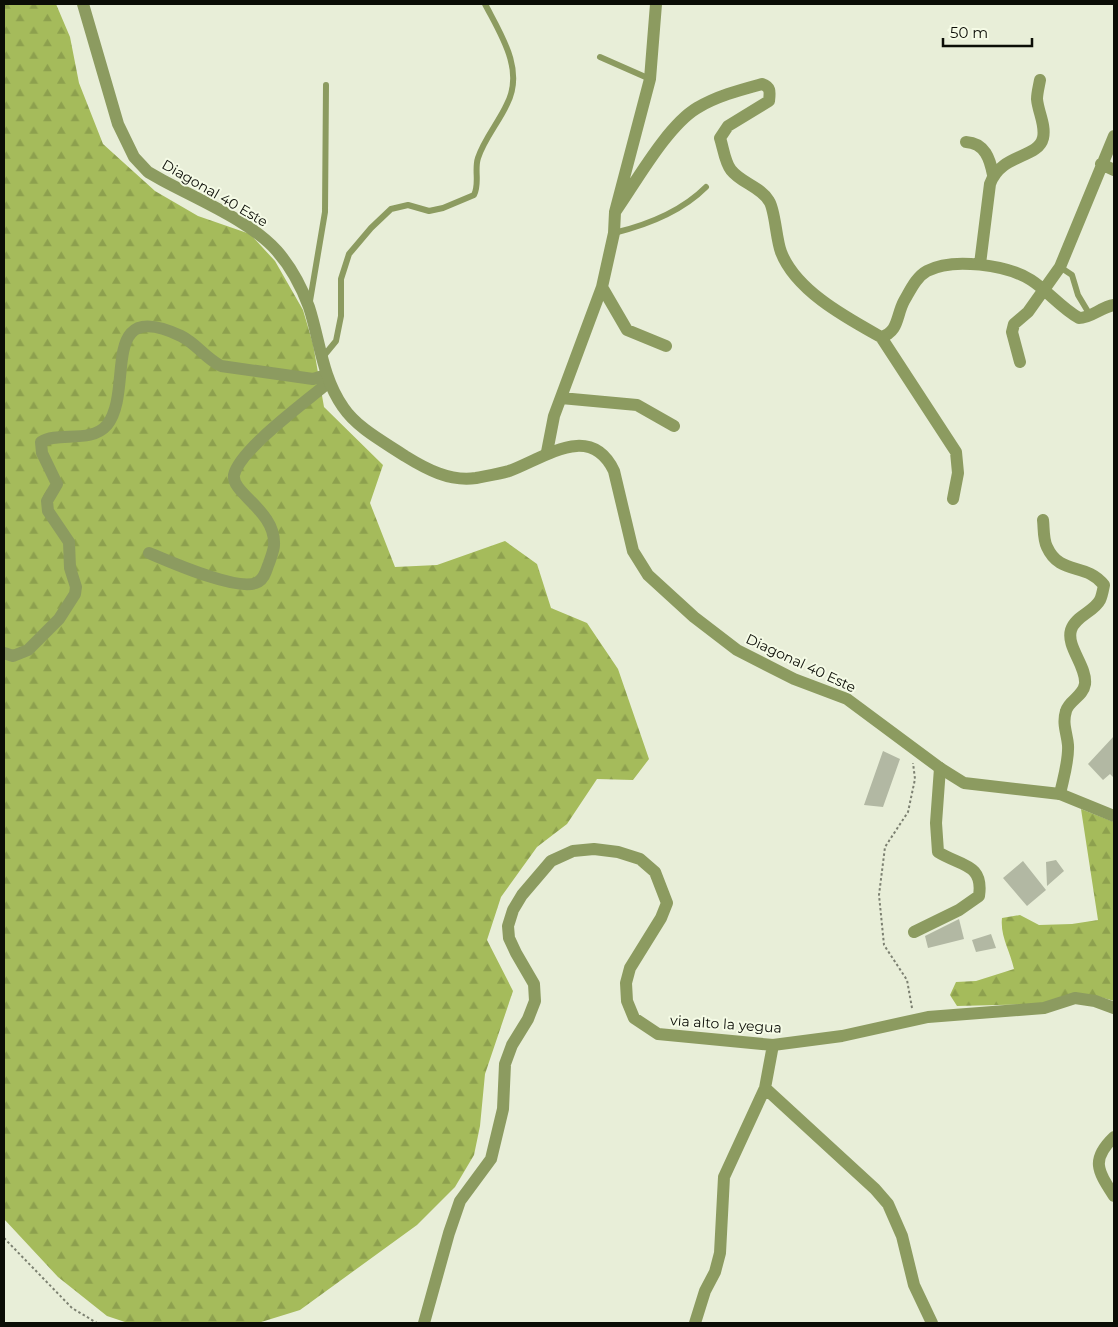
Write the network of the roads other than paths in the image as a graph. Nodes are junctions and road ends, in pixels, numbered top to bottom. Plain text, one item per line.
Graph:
1 (83, 4) edge
2 (485, 4) edge
3 (656, 4) edge
4 (600, 57) dead end
5 (650, 79) junction
6 (1040, 80) dead end
7 (326, 86) dead end
8 (1114, 136) edge
9 (966, 142) dead end
10 (1101, 164) junction
11 (1114, 170) edge
12 (993, 175) junction
13 (706, 187) dead end
14 (615, 212) junction
15 (614, 233) junction
16 (980, 264) junction
17 (1060, 267) junction
18 (602, 287) junction
19 (1044, 291) junction
20 (1114, 305) edge
21 (309, 307) junction
22 (1090, 315) junction
23 (881, 337) junction
24 (666, 346) dead end
25 (321, 359) junction
26 (1020, 362) dead end
27 (328, 379) junction
28 (561, 398) junction
29 (674, 426) dead end
30 (547, 452) junction
31 (953, 498) dead end
32 (1043, 520) dead end
33 (149, 553) dead end
34 (4, 653) edge
35 (940, 768) junction
36 (1060, 794) junction
37 (1114, 816) edge
38 (914, 932) dead end
39 (1114, 1008) edge
40 (772, 1045) junction
41 (765, 1088) junction
42 (1114, 1138) edge
43 (1114, 1196) edge
44 (424, 1323) edge
45 (695, 1323) edge
46 (932, 1323) edge

1 - 21 street, Diagonal 40 Este
2 - 25 lane
3 - 5 street
4 - 5 lane
5 - 14 street
6 - 12 street
7 - 21 lane
8 - 10 street
9 - 12 street
10 - 11 street
10 - 17 street
12 - 16 street
13 - 15 lane
14 - 15 street
14 - 23 street
15 - 18 street
16 - 19 street
16 - 23 street
17 - 19 street
17 - 22 lane
18 - 24 street
18 - 28 street
19 - 22 street
19 - 26 street
20 - 22 street
21 - 25 street, Diagonal 40 Este
23 - 31 street
25 - 27 street, Diagonal 40 Este
27 - 30 street, Diagonal 40 Este
27 - 33 street
27 - 34 street
28 - 29 street
28 - 30 street
30 - 35 street, Diagonal 40 Este
32 - 36 street
35 - 36 street, Diagonal 40 Este
35 - 38 street
36 - 37 street, Diagonal 40 Este
39 - 40 street, via alto la yegua
40 - 41 street
40 - 44 street, via alto la yegua
41 - 45 street
41 - 46 street
42 - 43 street

